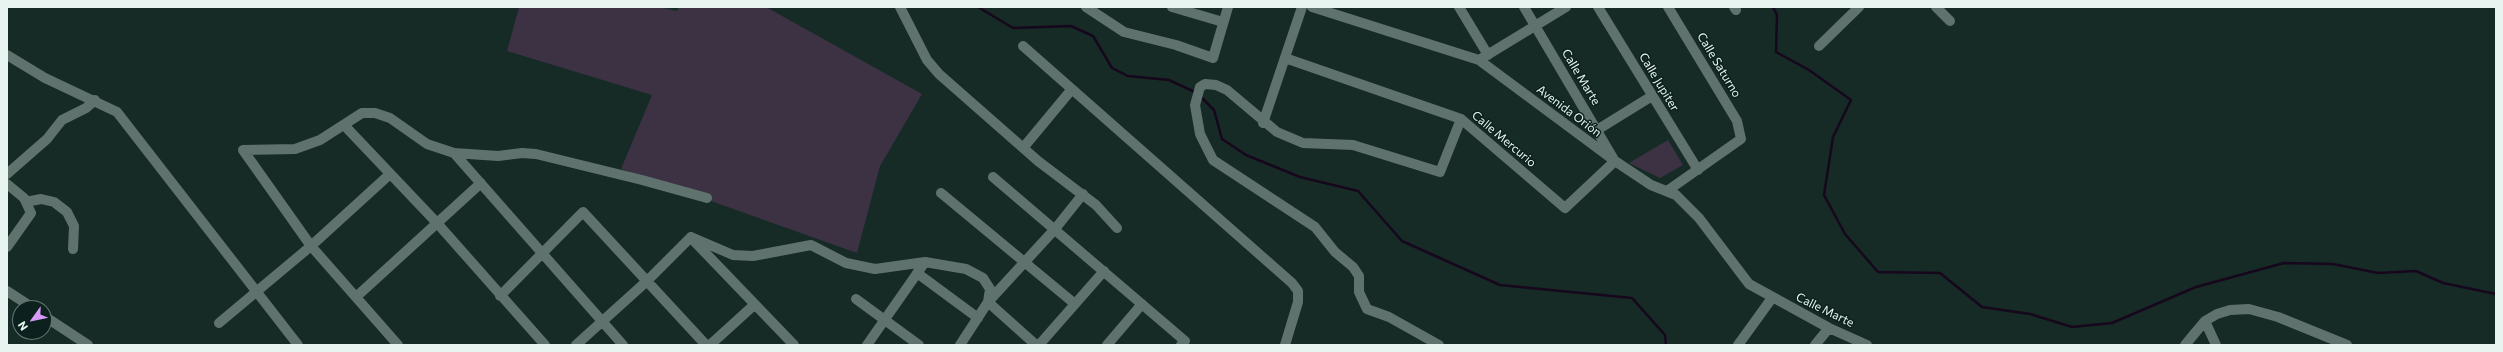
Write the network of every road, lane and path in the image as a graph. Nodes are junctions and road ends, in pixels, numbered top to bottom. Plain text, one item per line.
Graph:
1 (900, 7) edge
2 (1086, 7) edge
3 (1172, 7) edge
4 (1228, 7) edge
5 (1302, 7) edge
6 (1312, 7) edge
7 (1459, 7) edge
8 (1524, 7) edge
9 (1566, 7) edge
10 (1598, 7) edge
11 (1668, 7) edge
12 (1859, 7) edge
13 (1936, 7) edge
14 (1950, 21) dead end
15 (1223, 22) junction
16 (1535, 26) junction
17 (1023, 46) dead end
18 (1819, 46) dead end
19 (7, 55) edge
20 (1285, 58) junction
21 (1484, 58) junction
22 (1072, 89) junction
23 (1652, 96) junction
24 (95, 100) junction
25 (1461, 119) junction
26 (1263, 123) junction
27 (344, 125) junction
28 (1597, 130) junction
29 (1024, 148) junction
30 (454, 153) junction
31 (1615, 161) junction
32 (1698, 170) junction
33 (7, 174) edge
34 (390, 174) junction
35 (993, 177) dead end
36 (481, 183) junction
37 (7, 184) edge
38 (1667, 191) junction
39 (941, 193) dead end
40 (1083, 194) junction
41 (707, 198) dead end
42 (26, 202) junction
43 (437, 223) junction
44 (1117, 228) dead end
45 (1055, 229) junction
46 (691, 237) junction
47 (311, 246) junction
48 (7, 247) edge
49 (72, 249) dead end
50 (543, 253) junction
51 (1024, 261) junction
52 (926, 262) junction
53 (1104, 271) junction
54 (917, 273) junction
55 (647, 281) junction
56 (7, 291) edge
57 (256, 292) junction
58 (356, 296) junction
59 (500, 296) junction
60 (1772, 298) junction
61 (856, 299) dead end
62 (21, 300) edge
63 (988, 302) junction
64 (1075, 304) junction
65 (1142, 304) junction
66 (754, 305) junction
67 (978, 318) junction
68 (885, 320) junction
69 (52, 321) edge
70 (602, 321) junction
71 (2205, 321) junction
72 (219, 323) dead end
73 (1829, 328) junction
74 (88, 345) edge
75 (298, 345) edge
76 (398, 345) edge
77 (544, 345) edge
78 (576, 345) edge
79 (623, 345) edge
80 (706, 345) edge
81 (710, 345) edge
82 (794, 345) edge
83 (867, 345) edge
84 (919, 345) edge
85 (960, 345) edge
86 (1037, 345) edge
87 (1107, 345) edge
88 (1181, 345) edge
89 (1285, 345) edge
90 (1439, 345) edge
91 (1738, 345) edge
92 (1815, 345) edge
93 (1867, 345) edge
94 (2185, 345) edge
95 (2216, 345) edge
96 (2347, 345) edge

1 - 29 street
2 - 15 street
3 - 15 street
4 - 15 street
5 - 20 street
6 - 21 street, Avenida Orión
7 - 21 street
8 - 16 street, Calle Marte
9 - 16 street
10 - 23 street, Calle Jupiter
11 - 32 street, Calle Saturno
12 - 18 street
13 - 14 street
16 - 21 street
16 - 28 street, Calle Marte
17 - 22 street
19 - 24 street
20 - 25 street, Calle Mercurio
20 - 26 street
21 - 31 street, Avenida Orión
22 - 29 street
22 - 89 street
23 - 28 street
23 - 32 street, Calle Jupiter
24 - 33 street
24 - 57 street
25 - 26 street
25 - 31 street, Calle Mercurio
26 - 90 street
27 - 30 street
27 - 34 street
27 - 47 street
28 - 31 street, Calle Marte
29 - 40 street
30 - 36 street
30 - 41 street
31 - 38 street, Avenida Orión
32 - 38 street
34 - 43 street
34 - 47 street
35 - 45 street
36 - 43 street
36 - 50 street
37 - 42 street
38 - 60 street, Avenida Orión
39 - 51 street
40 - 44 street
40 - 45 street
42 - 48 street
42 - 49 street
43 - 58 street
43 - 59 street
45 - 51 street
45 - 53 street
46 - 52 street
46 - 55 street
46 - 66 street
47 - 57 street
47 - 58 street
50 - 55 street
50 - 59 street
50 - 70 street
51 - 63 street
51 - 64 street
52 - 54 street
52 - 63 street
53 - 64 street
53 - 65 street
54 - 67 street
54 - 68 street
55 - 70 street
55 - 80 street
56 - 62 street
57 - 72 street
57 - 75 street
58 - 76 street
59 - 77 street
60 - 73 street, Calle Marte
60 - 91 street
61 - 68 street
63 - 67 street
63 - 86 street
64 - 86 street
65 - 87 street
65 - 88 street
66 - 81 street
66 - 82 street
67 - 85 street
68 - 83 street
68 - 84 street
69 - 74 street
70 - 78 street
70 - 79 street
71 - 94 street
71 - 95 street
71 - 96 street
73 - 92 street
73 - 93 street, Calle Marte

